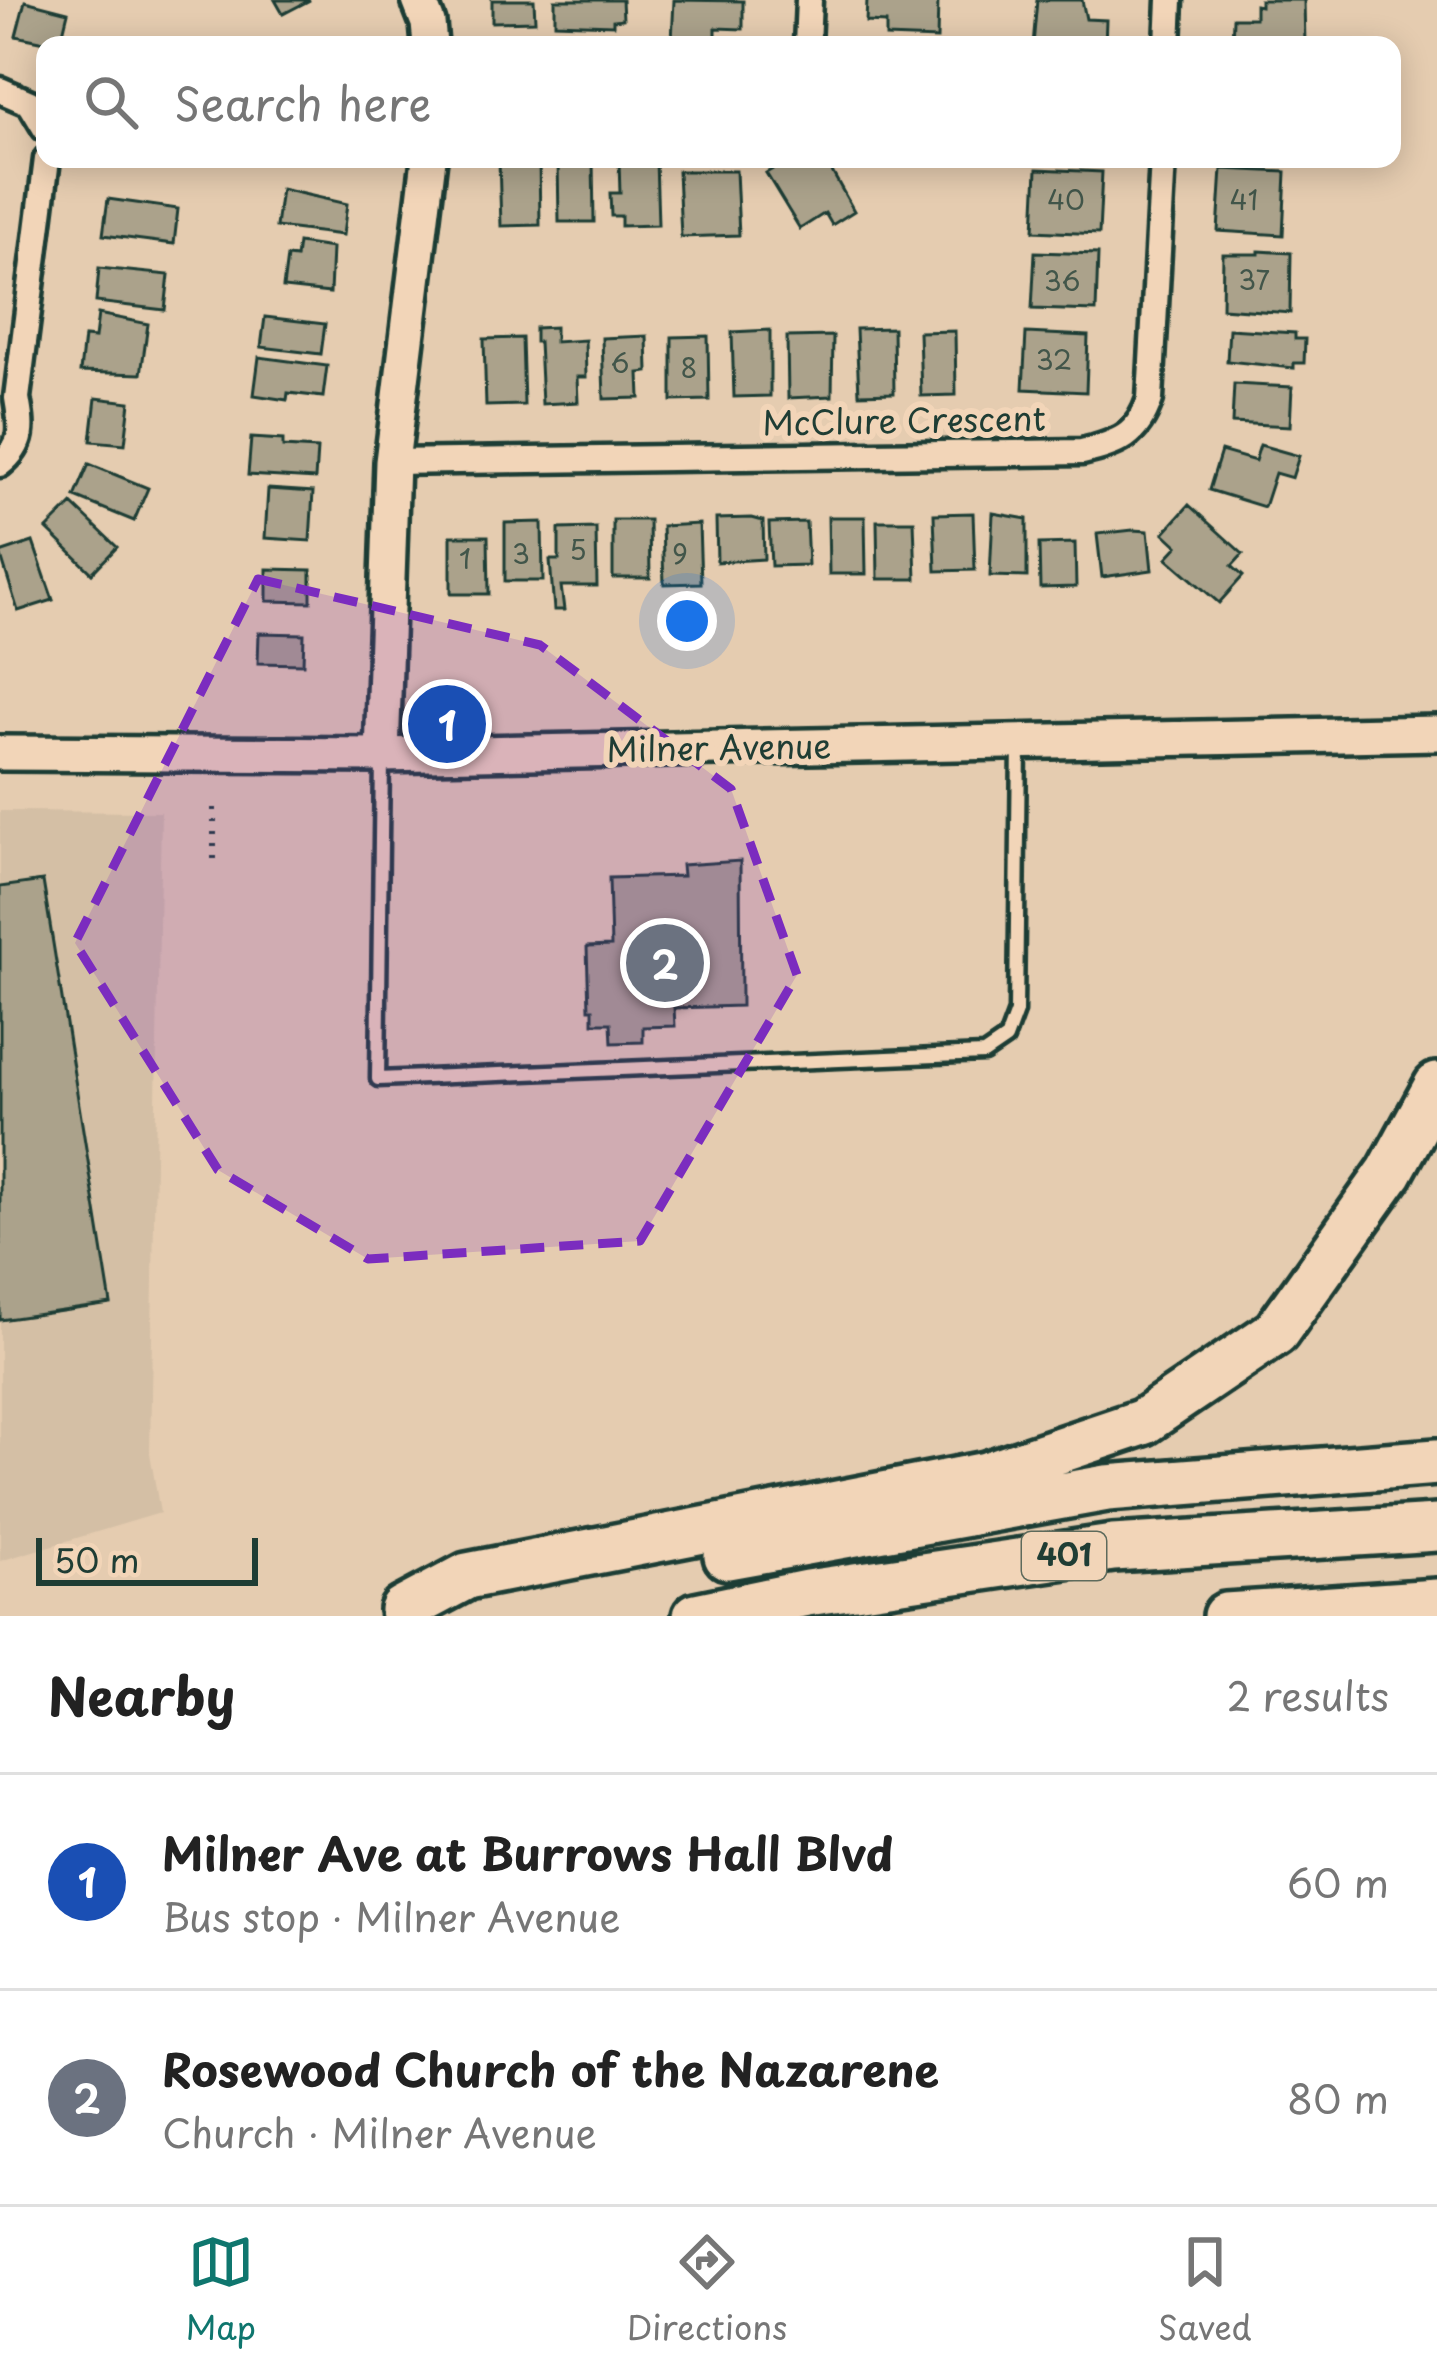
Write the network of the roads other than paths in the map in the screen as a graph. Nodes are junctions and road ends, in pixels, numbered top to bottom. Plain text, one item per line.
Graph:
1 (419, 0) edge
2 (809, 0) edge
3 (1170, 0) edge
4 (428, 36) edge
5 (807, 36) edge
6 (1168, 36) edge
7 (0, 89) edge
8 (36, 114) edge
9 (46, 168) edge
10 (428, 168) edge
11 (1163, 168) edge
12 (392, 462) junction
13 (0, 464) edge
14 (1437, 733) edge
15 (1019, 742) junction
16 (0, 753) edge
17 (382, 755) junction
18 (1437, 1087) edge
19 (1437, 1462) edge
20 (1437, 1528) edge
21 (1437, 1601) edge
22 (391, 1613) edge
23 (696, 1616) edge
24 (1226, 1616) edge

1 - 4 main road
2 - 5 street
3 - 6 street
7 - 8 street
9 - 13 street
10 - 12 main road
11 - 12 street, McClure Crescent
12 - 17 main road
14 - 15 main road, Milner Avenue
15 - 17 main road, Milner Avenue
15 - 17 lane
16 - 17 main road, Milner Avenue
18 - 22 highway
19 - 22 highway
20 - 23 highway, 401
21 - 24 highway

